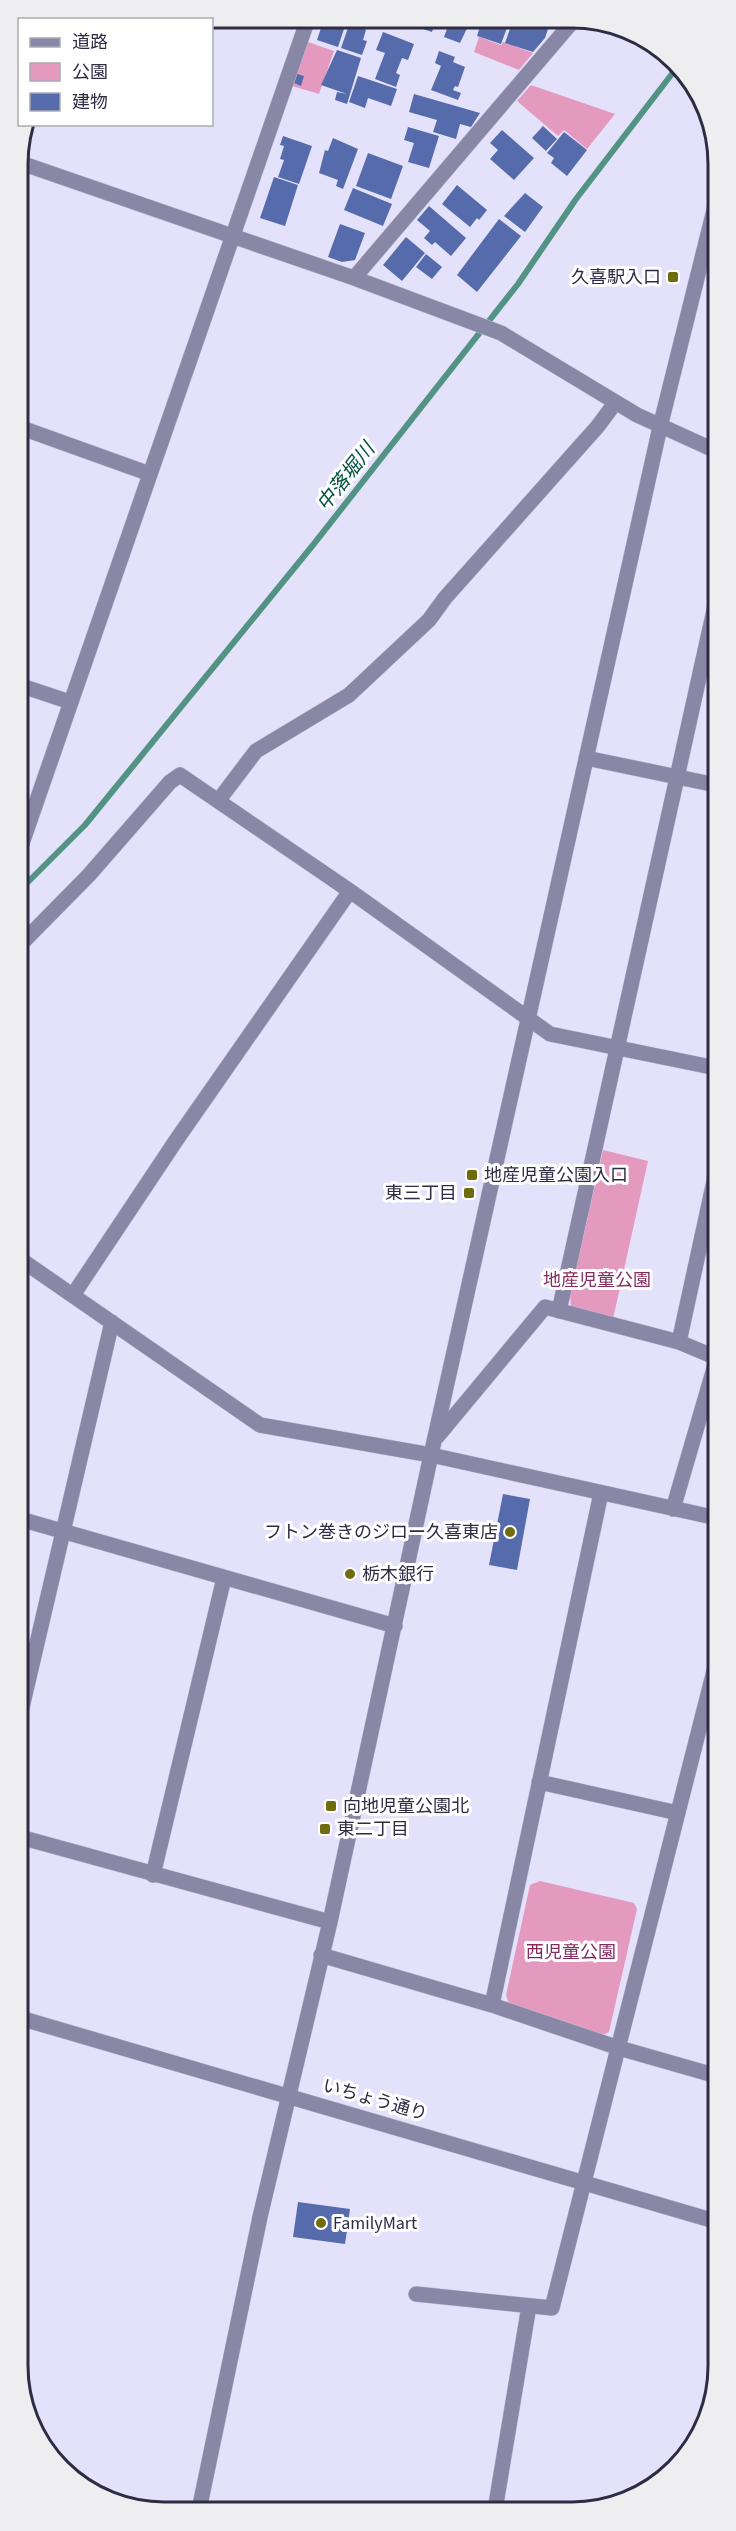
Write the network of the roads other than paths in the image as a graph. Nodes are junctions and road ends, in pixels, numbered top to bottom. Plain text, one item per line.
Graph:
1 (305, 28) edge
2 (567, 28) edge
3 (29, 166) edge
4 (708, 234) edge
5 (233, 238) junction
6 (354, 278) junction
7 (615, 403) junction
8 (660, 427) junction
9 (29, 431) edge
10 (708, 448) edge
11 (150, 474) junction
12 (708, 638) edge
13 (29, 688) edge
14 (70, 702) junction
15 (586, 758) junction
16 (677, 776) junction
17 (708, 782) edge
18 (218, 801) junction
19 (29, 823) edge
20 (350, 891) junction
21 (29, 936) edge
22 (528, 1019) junction
23 (618, 1046) junction
24 (708, 1066) edge
25 (708, 1212) edge
26 (28, 1264) edge
27 (73, 1295) junction
28 (559, 1311) junction
29 (111, 1322) junction
30 (680, 1342) junction
31 (707, 1354) edge
32 (707, 1391) edge
33 (433, 1448) junction
34 (601, 1493) junction
35 (673, 1509) junction
36 (707, 1516) edge
37 (28, 1522) edge
38 (62, 1532) junction
39 (224, 1578) junction
40 (395, 1626) junction
41 (28, 1680) edge
42 (707, 1697) edge
43 (539, 1782) junction
44 (678, 1813) junction
45 (28, 1839) edge
46 (153, 1875) junction
47 (330, 1922) junction
48 (321, 1955) junction
49 (492, 2005) junction
50 (28, 2020) edge
51 (619, 2048) junction
52 (707, 2073) edge
53 (288, 2095) junction
54 (585, 2182) junction
55 (707, 2219) edge
56 (416, 2294) dead end
57 (529, 2306) junction
58 (201, 2502) edge
59 (496, 2502) edge

1 - 5 street
2 - 6 street
3 - 5 street
4 - 8 street
5 - 6 street
5 - 11 street
6 - 7 street
7 - 8 street
7 - 18 street
8 - 10 street
8 - 15 street
9 - 11 street
11 - 14 street
12 - 16 street
13 - 14 street
14 - 19 street
15 - 16 street
15 - 22 street
16 - 17 street
16 - 23 street
18 - 20 street
18 - 21 street
20 - 22 street
20 - 27 street
22 - 23 street
22 - 33 street
23 - 24 street
23 - 28 street
25 - 30 street
26 - 27 street
27 - 29 street
28 - 30 street
28 - 33 street
29 - 33 street
29 - 38 street
30 - 31 street
32 - 35 street
33 - 34 street
33 - 40 street
34 - 35 street
34 - 43 street
35 - 36 street
37 - 38 street
38 - 39 street
38 - 41 street
39 - 40 street
39 - 46 street
40 - 47 street
42 - 44 street
43 - 44 street
43 - 49 street
44 - 51 street
45 - 46 street
46 - 47 street
47 - 48 street
48 - 49 street
48 - 53 street
49 - 51 street
50 - 53 street, いちょう通り
51 - 52 street
51 - 54 street
53 - 54 street, いちょう通り
53 - 58 street
54 - 55 street, いちょう通り
54 - 57 street
56 - 57 street
57 - 59 street

